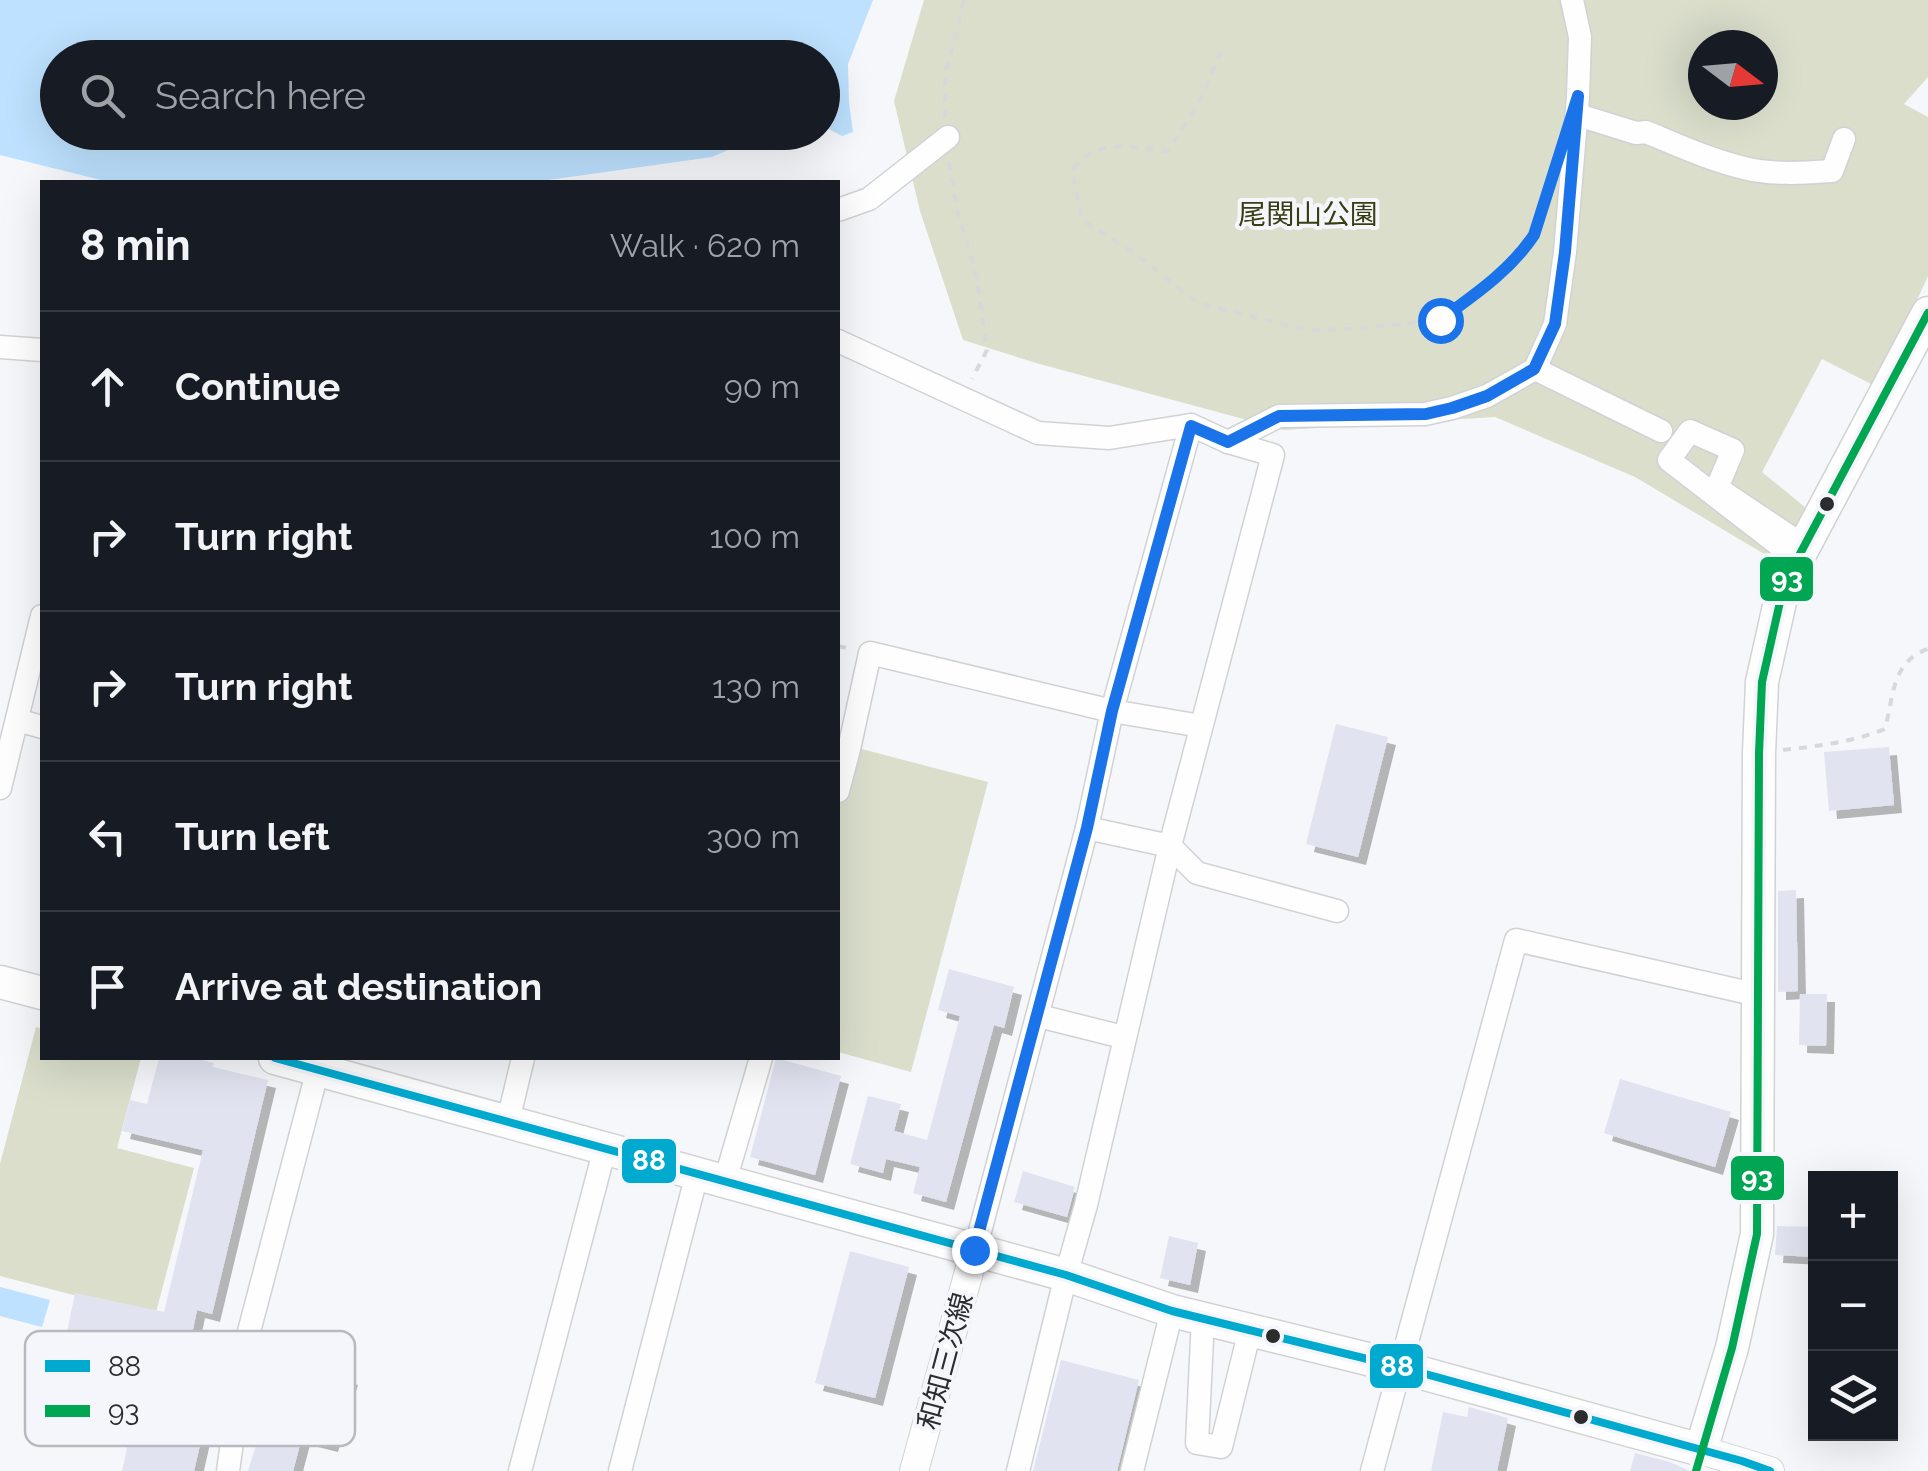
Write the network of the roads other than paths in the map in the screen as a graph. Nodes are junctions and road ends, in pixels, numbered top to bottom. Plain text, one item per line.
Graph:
1 (1572, 0) edge
2 (1578, 115) junction
3 (947, 139) road end
4 (1844, 139) dead end
5 (840, 209) edge
6 (1928, 313) edge
7 (840, 342) edge
8 (0, 347) edge
9 (40, 350) edge
10 (1534, 369) junction
11 (1191, 426) junction
12 (1661, 431) dead end
13 (1228, 442) junction
14 (1801, 552) junction
15 (40, 626) edge
16 (1112, 711) junction
17 (17, 720) junction
18 (40, 726) edge
19 (1201, 726) junction
20 (840, 784) edge
21 (0, 788) edge
22 (1087, 828) junction
23 (1170, 846) junction
24 (1337, 911) dead end
25 (0, 982) edge
26 (40, 993) edge
27 (1758, 994) junction
28 (1038, 1016) junction
29 (1124, 1036) junction
30 (523, 1060) edge
31 (760, 1060) edge
32 (294, 1061) edge
33 (508, 1122) junction
34 (605, 1148) junction
35 (711, 1178) junction
36 (974, 1250) junction
37 (1066, 1275) junction
38 (1187, 1314) junction
39 (1250, 1330) junction
40 (248, 1331) edge
41 (1400, 1367) junction
42 (232, 1446) edge
43 (1698, 1460) edge
44 (228, 1471) edge
45 (520, 1471) edge
46 (620, 1471) edge
47 (914, 1471) edge
48 (1018, 1471) edge
49 (1132, 1471) edge
50 (1372, 1471) edge
51 (1770, 1471) edge

1 - 2 street
2 - 4 street
2 - 10 street
3 - 5 street
6 - 14 highway
7 - 11 street
8 - 9 street
10 - 12 street
10 - 13 street
11 - 13 street
11 - 16 street
13 - 19 street
14 - 14 street
14 - 27 highway
15 - 17 street
16 - 19 street
16 - 20 street
16 - 22 street
17 - 18 street
17 - 21 street
19 - 23 street
22 - 23 street
22 - 28 street
23 - 24 street
23 - 29 street
25 - 26 highway
27 - 41 street
27 - 43 highway
28 - 29 street
28 - 36 street
29 - 37 street
30 - 33 street
31 - 35 street
32 - 33 highway
32 - 40 street
33 - 34 highway
34 - 35 highway
34 - 45 street
35 - 36 highway
35 - 46 street
36 - 37 highway
36 - 47 main road, 和知三次線
37 - 38 highway
37 - 48 street
38 - 39 highway
38 - 39 street
38 - 49 street
39 - 41 highway
41 - 43 highway
41 - 50 street
42 - 44 street
43 - 51 main road

